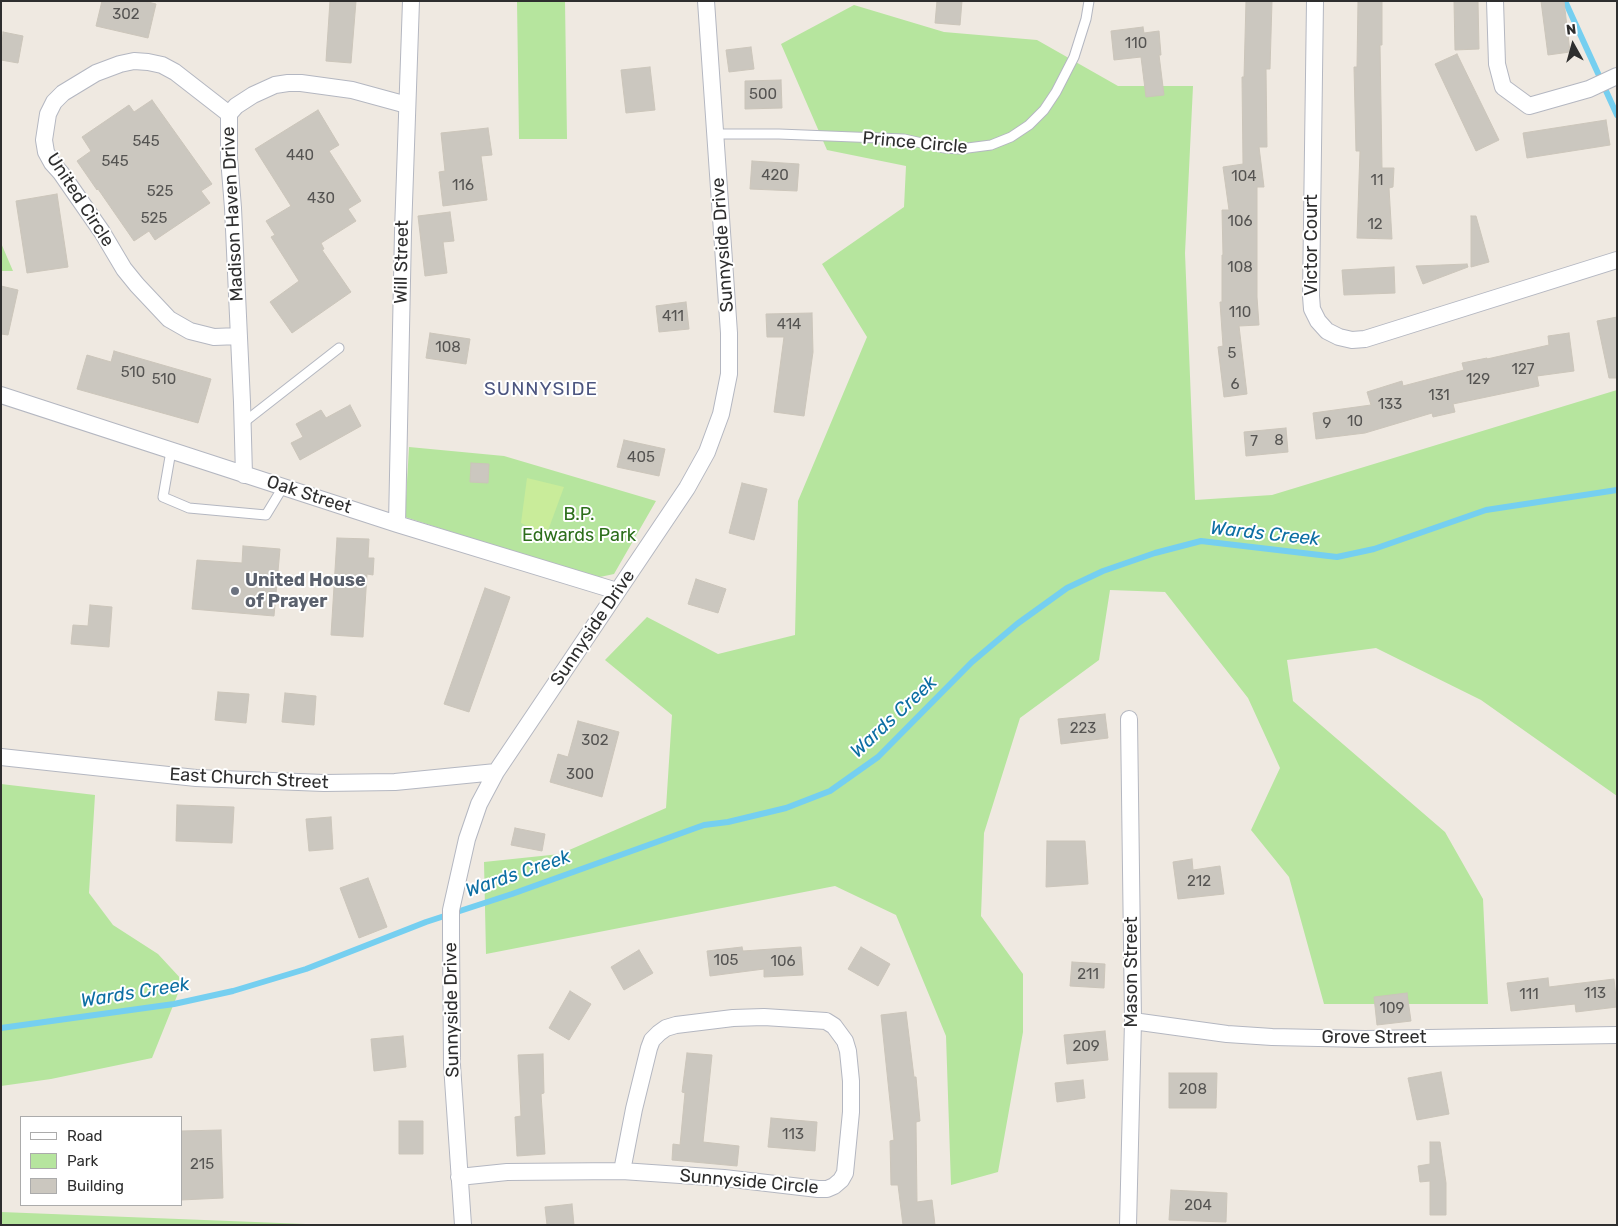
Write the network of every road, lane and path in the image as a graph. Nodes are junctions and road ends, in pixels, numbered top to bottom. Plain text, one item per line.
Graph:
1 (411, 1) edge
2 (706, 1) edge
3 (1089, 1) edge
4 (1315, 1) edge
5 (1495, 1) edge
6 (1617, 76) edge
7 (407, 105) junction
8 (229, 114) junction
9 (715, 134) junction
10 (1617, 260) edge
11 (239, 336) junction
12 (339, 348) dead end
13 (1, 395) edge
14 (243, 423) junction
15 (171, 451) junction
16 (244, 475) junction
17 (283, 487) junction
18 (397, 524) junction
19 (617, 591) junction
20 (1129, 719) dead end
21 (1, 756) edge
22 (496, 772) junction
23 (1132, 1022) junction
24 (1617, 1035) edge
25 (622, 1171) junction
26 (459, 1177) junction
27 (463, 1225) edge
28 (1128, 1225) edge

1 - 7 street, Will Street
2 - 9 street, Sunnyside Drive
3 - 9 lane, Prince Circle
4 - 10 street, Victor Court
5 - 6 street
7 - 8 street, Madison Haven Drive
7 - 18 street, Will Street
8 - 11 street, Madison Haven Drive
8 - 11 street, United Circle
9 - 19 street, Sunnyside Drive
11 - 14 street, Madison Haven Drive
12 - 14 lane
13 - 15 street, Oak Street
14 - 16 street, Madison Haven Drive
15 - 16 street, Oak Street
15 - 17 lane
16 - 17 street, Oak Street
17 - 18 street, Oak Street
18 - 19 street, Oak Street
19 - 22 street, Sunnyside Drive
20 - 23 street, Mason Street
21 - 22 street, East Church Street
22 - 26 street, Sunnyside Drive
23 - 24 street, Grove Street
23 - 28 street, Mason Street
25 - 25 street, Sunnyside Circle
25 - 26 street, Sunnyside Circle
26 - 27 street, Sunnyside Drive

